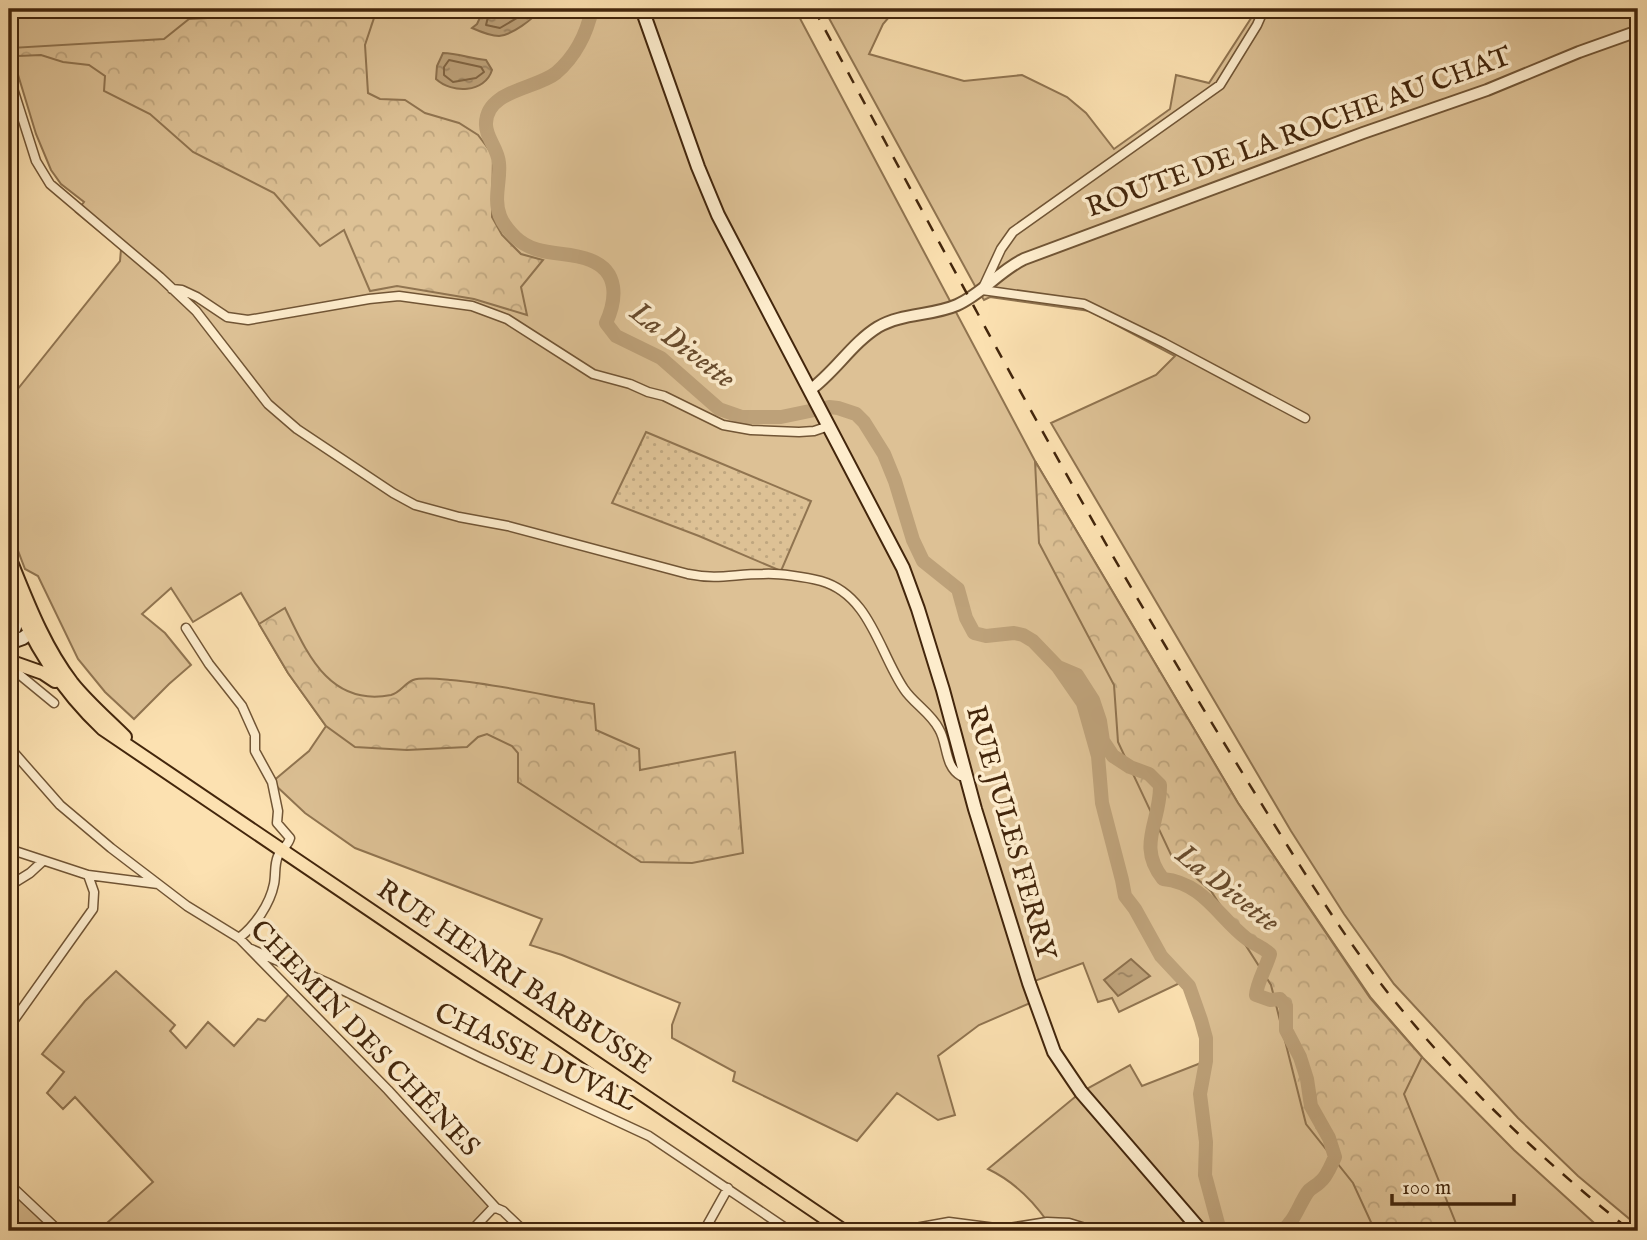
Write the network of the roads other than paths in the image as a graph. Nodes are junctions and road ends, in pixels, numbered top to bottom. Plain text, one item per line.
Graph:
1 (642, 9) edge
2 (1264, 9) edge
3 (1638, 31) edge
4 (9, 76) edge
5 (172, 289) junction
6 (982, 290) junction
7 (810, 390) junction
8 (1305, 418) dead end
9 (827, 422) junction
10 (9, 557) edge
11 (9, 584) edge
12 (16, 602) junction
13 (186, 628) dead end
14 (32, 630) junction
15 (10, 639) edge
16 (9, 664) edge
17 (61, 685) junction
18 (54, 704) dead end
19 (9, 747) edge
20 (156, 766) junction
21 (967, 776) junction
22 (9, 849) edge
23 (281, 850) junction
24 (43, 861) junction
25 (132, 863) junction
26 (88, 875) junction
27 (117, 880) junction
28 (158, 884) junction
29 (9, 886) edge
30 (239, 939) junction
31 (248, 948) junction
32 (9, 1027) edge
33 (9, 1184) edge
34 (728, 1188) junction
35 (496, 1208) junction
36 (824, 1226) edge
37 (60, 1231) edge
38 (471, 1231) edge
39 (524, 1231) edge
40 (704, 1231) edge
41 (790, 1231) edge
42 (844, 1231) edge
43 (899, 1231) edge
44 (1096, 1231) edge
45 (1201, 1231) edge

1 - 7 main road, RUE JULES FERRY
2 - 6 street
3 - 6 street, ROUTE DE LA ROCHE AU CHAT
4 - 5 street
5 - 9 street
5 - 21 street
6 - 7 street, ROUTE DE LA ROCHE AU CHAT
6 - 8 street
7 - 9 main road, RUE JULES FERRY
9 - 21 main road, RUE JULES FERRY
10 - 14 main road
11 - 12 main road
12 - 14 main road
12 - 15 main road
13 - 23 street
14 - 15 main road
14 - 17 main road
14 - 20 main road
16 - 17 main road
16 - 18 street
17 - 20 main road
19 - 25 street, CHEMIN DES CHÊNES
20 - 23 main road, RUE HENRI BARBUSSE
21 - 45 main road, RUE JULES FERRY
22 - 24 street
23 - 30 street
23 - 36 main road, RUE HENRI BARBUSSE
24 - 26 street
24 - 29 street
25 - 27 street
25 - 28 street, CHEMIN DES CHÊNES
26 - 27 street
26 - 32 street
27 - 28 street
28 - 30 street, CHEMIN DES CHÊNES
30 - 31 street, CHEMIN DES CHÊNES
31 - 34 street, CHASSE DUVAL
31 - 35 street, CHEMIN DES CHÊNES
33 - 37 street
34 - 40 street
34 - 41 street, CHASSE DUVAL
35 - 38 street
35 - 39 street, CHEMIN DES CHÊNES
36 - 42 main road, RUE HENRI BARBUSSE
43 - 44 street

